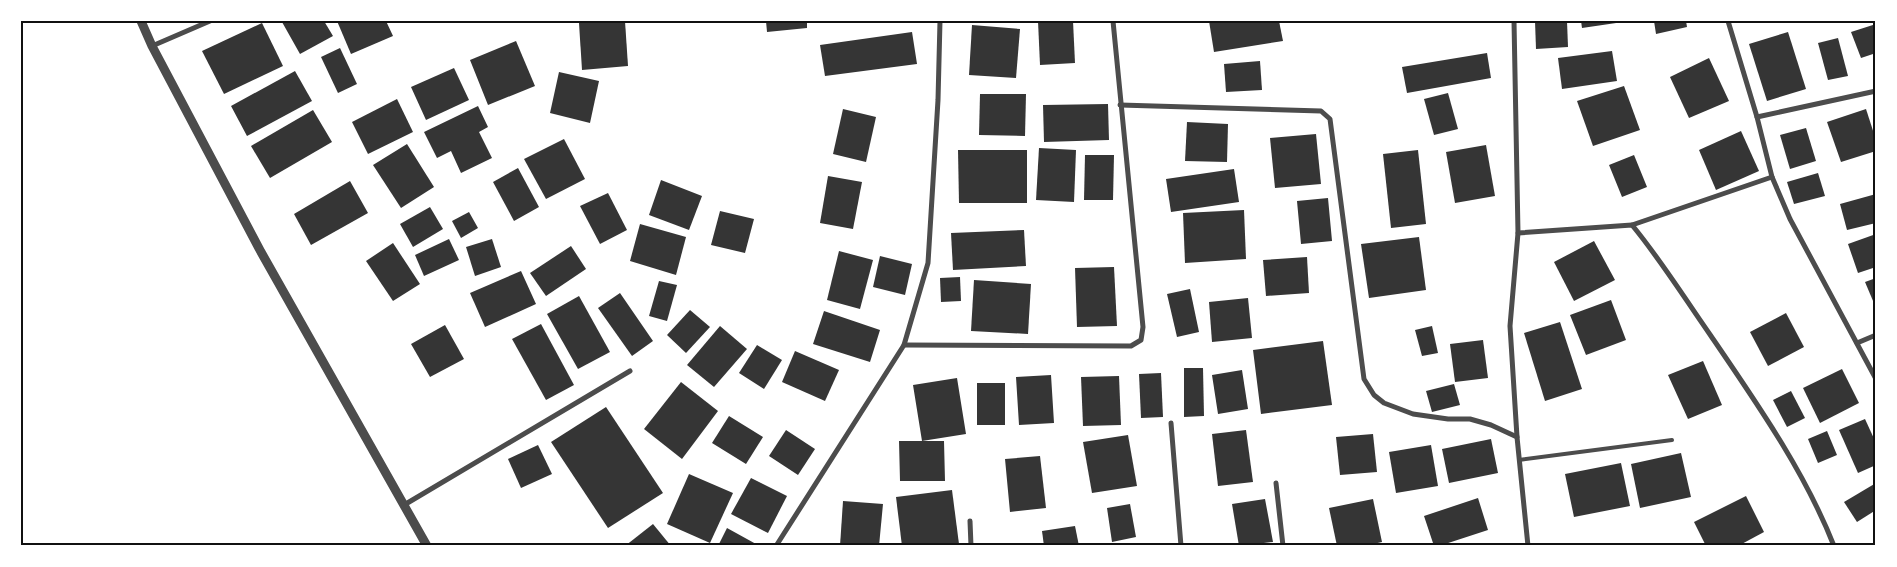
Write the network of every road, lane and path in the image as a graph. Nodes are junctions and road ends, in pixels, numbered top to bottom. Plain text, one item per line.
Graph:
1 (141, 21) edge
2 (210, 21) edge
3 (940, 21) edge
4 (1114, 21) edge
5 (1514, 21) edge
6 (1728, 21) edge
7 (152, 46) junction
8 (1876, 91) edge
9 (1120, 105) junction
10 (1757, 117) junction
11 (1772, 177) junction
12 (1632, 225) junction
13 (1518, 233) junction
14 (1876, 335) edge
15 (1857, 343) junction
16 (904, 344) junction
17 (630, 372) dead end
18 (1876, 378) edge
19 (1171, 423) dead end
20 (1517, 437) junction
21 (1672, 440) dead end
22 (1519, 460) junction
23 (1276, 483) dead end
24 (404, 505) junction
25 (970, 522) dead end
26 (426, 546) edge
27 (776, 546) edge
28 (971, 546) edge
29 (1181, 546) edge
30 (1283, 546) edge
31 (1528, 546) edge
32 (1834, 546) edge

1 - 7 street
2 - 7 street
3 - 16 street
4 - 9 street
5 - 13 street
6 - 10 street
7 - 24 street
8 - 10 street
9 - 16 street
9 - 20 street
10 - 11 street
11 - 12 street
11 - 15 street
12 - 13 street
12 - 32 street
13 - 20 street
14 - 15 street
15 - 18 street
16 - 27 street
17 - 24 street
19 - 29 street
20 - 22 street
21 - 22 lane
22 - 31 street
23 - 30 street
24 - 26 street
25 - 28 street

